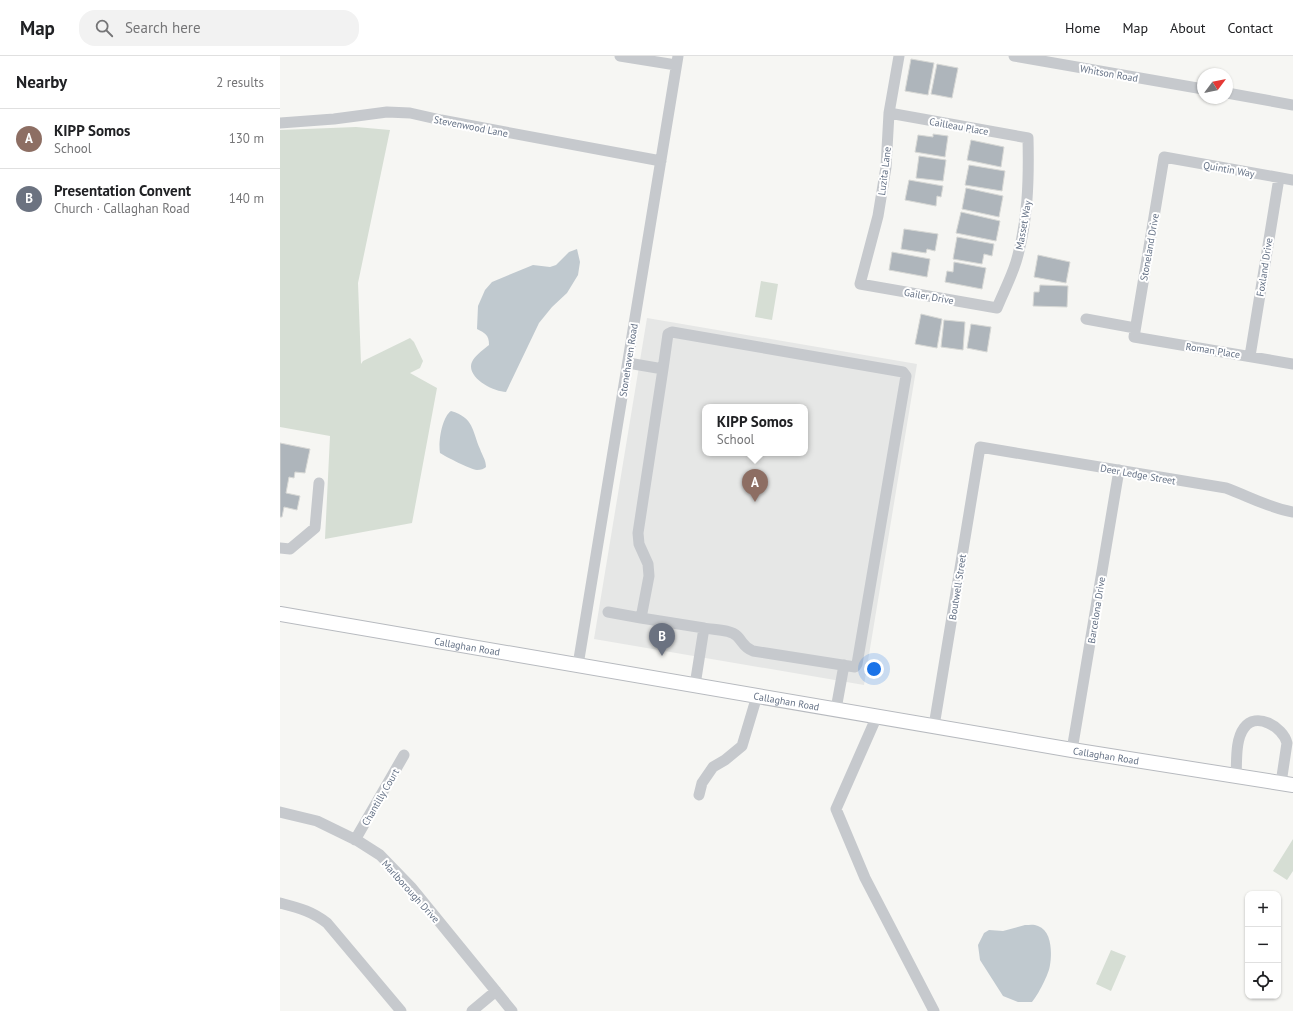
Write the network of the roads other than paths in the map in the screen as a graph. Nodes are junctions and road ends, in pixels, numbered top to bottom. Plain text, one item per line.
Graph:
1 (620, 56) edge
2 (899, 56) edge
3 (1014, 56) edge
4 (677, 61) edge
5 (1197, 88) edge
6 (1233, 95) edge
7 (1293, 105) edge
8 (889, 113) junction
9 (280, 123) edge
10 (1028, 138) joint
11 (1164, 157) joint
12 (661, 161) junction
13 (1279, 178) junction
14 (1293, 180) edge
15 (860, 284) joint
16 (998, 308) joint
17 (1086, 319) dead end
18 (1135, 333) junction
19 (1250, 356) junction
20 (628, 363) junction
21 (1293, 364) edge
22 (663, 369) junction
23 (980, 447) joint
24 (1119, 470) junction
25 (319, 483) dead end
26 (1293, 512) edge
27 (280, 548) edge
28 (608, 612) dead end
29 (280, 614) edge
30 (641, 618) junction
31 (704, 628) junction
32 (578, 665) junction
33 (844, 665) junction
34 (695, 685) junction
35 (757, 696) junction
36 (836, 709) junction
37 (876, 716) junction
38 (934, 726) junction
39 (1072, 750) junction
40 (404, 755) dead end
41 (1236, 776) junction
42 (1287, 784) edge
43 (699, 795) dead end
44 (280, 812) edge
45 (355, 840) junction
46 (280, 903) edge
47 (496, 991) junction
48 (401, 1011) edge
49 (472, 1011) edge
50 (512, 1011) edge
51 (934, 1011) edge

1 - 4 street
2 - 8 street, Luzita Lane
3 - 5 street, Whitson Road
4 - 12 street, Stonehaven Road
6 - 7 street
8 - 10 street, Cailleau Place
8 - 15 street, Luzita Lane
9 - 12 street, Stevenwood Lane
10 - 16 street, Masset Way
11 - 13 street, Quintin Way
11 - 18 street, Stoneland Drive
12 - 20 street, Stonehaven Road
13 - 14 street, Quintin Way
13 - 19 street, Foxland Drive
15 - 16 street, Gailer Drive
17 - 18 street, Roman Place
18 - 19 street, Roman Place
19 - 21 street, Roman Place
20 - 22 street
20 - 32 street, Stonehaven Road
22 - 30 street
22 - 33 street
23 - 24 street, Deer Ledge Street
23 - 38 street, Boutwell Street
24 - 26 street, Deer Ledge Street
24 - 39 street, Barcelona Drive
25 - 27 street
28 - 30 street
29 - 32 main road, Callaghan Road
30 - 31 street
31 - 33 street
31 - 34 street
32 - 34 main road, Callaghan Road
33 - 36 street
34 - 35 main road, Callaghan Road
35 - 36 main road, Callaghan Road
35 - 43 street
36 - 37 main road, Callaghan Road
37 - 38 main road, Callaghan Road
37 - 51 street
38 - 39 main road, Callaghan Road
39 - 41 main road, Callaghan Road
40 - 45 street, Chantilly Court
41 - 42 main road, Callaghan Road
41 - 42 street
44 - 45 street, Marlborough Drive
45 - 47 street, Marlborough Drive
46 - 48 street
47 - 49 street
47 - 50 street, Marlborough Drive

